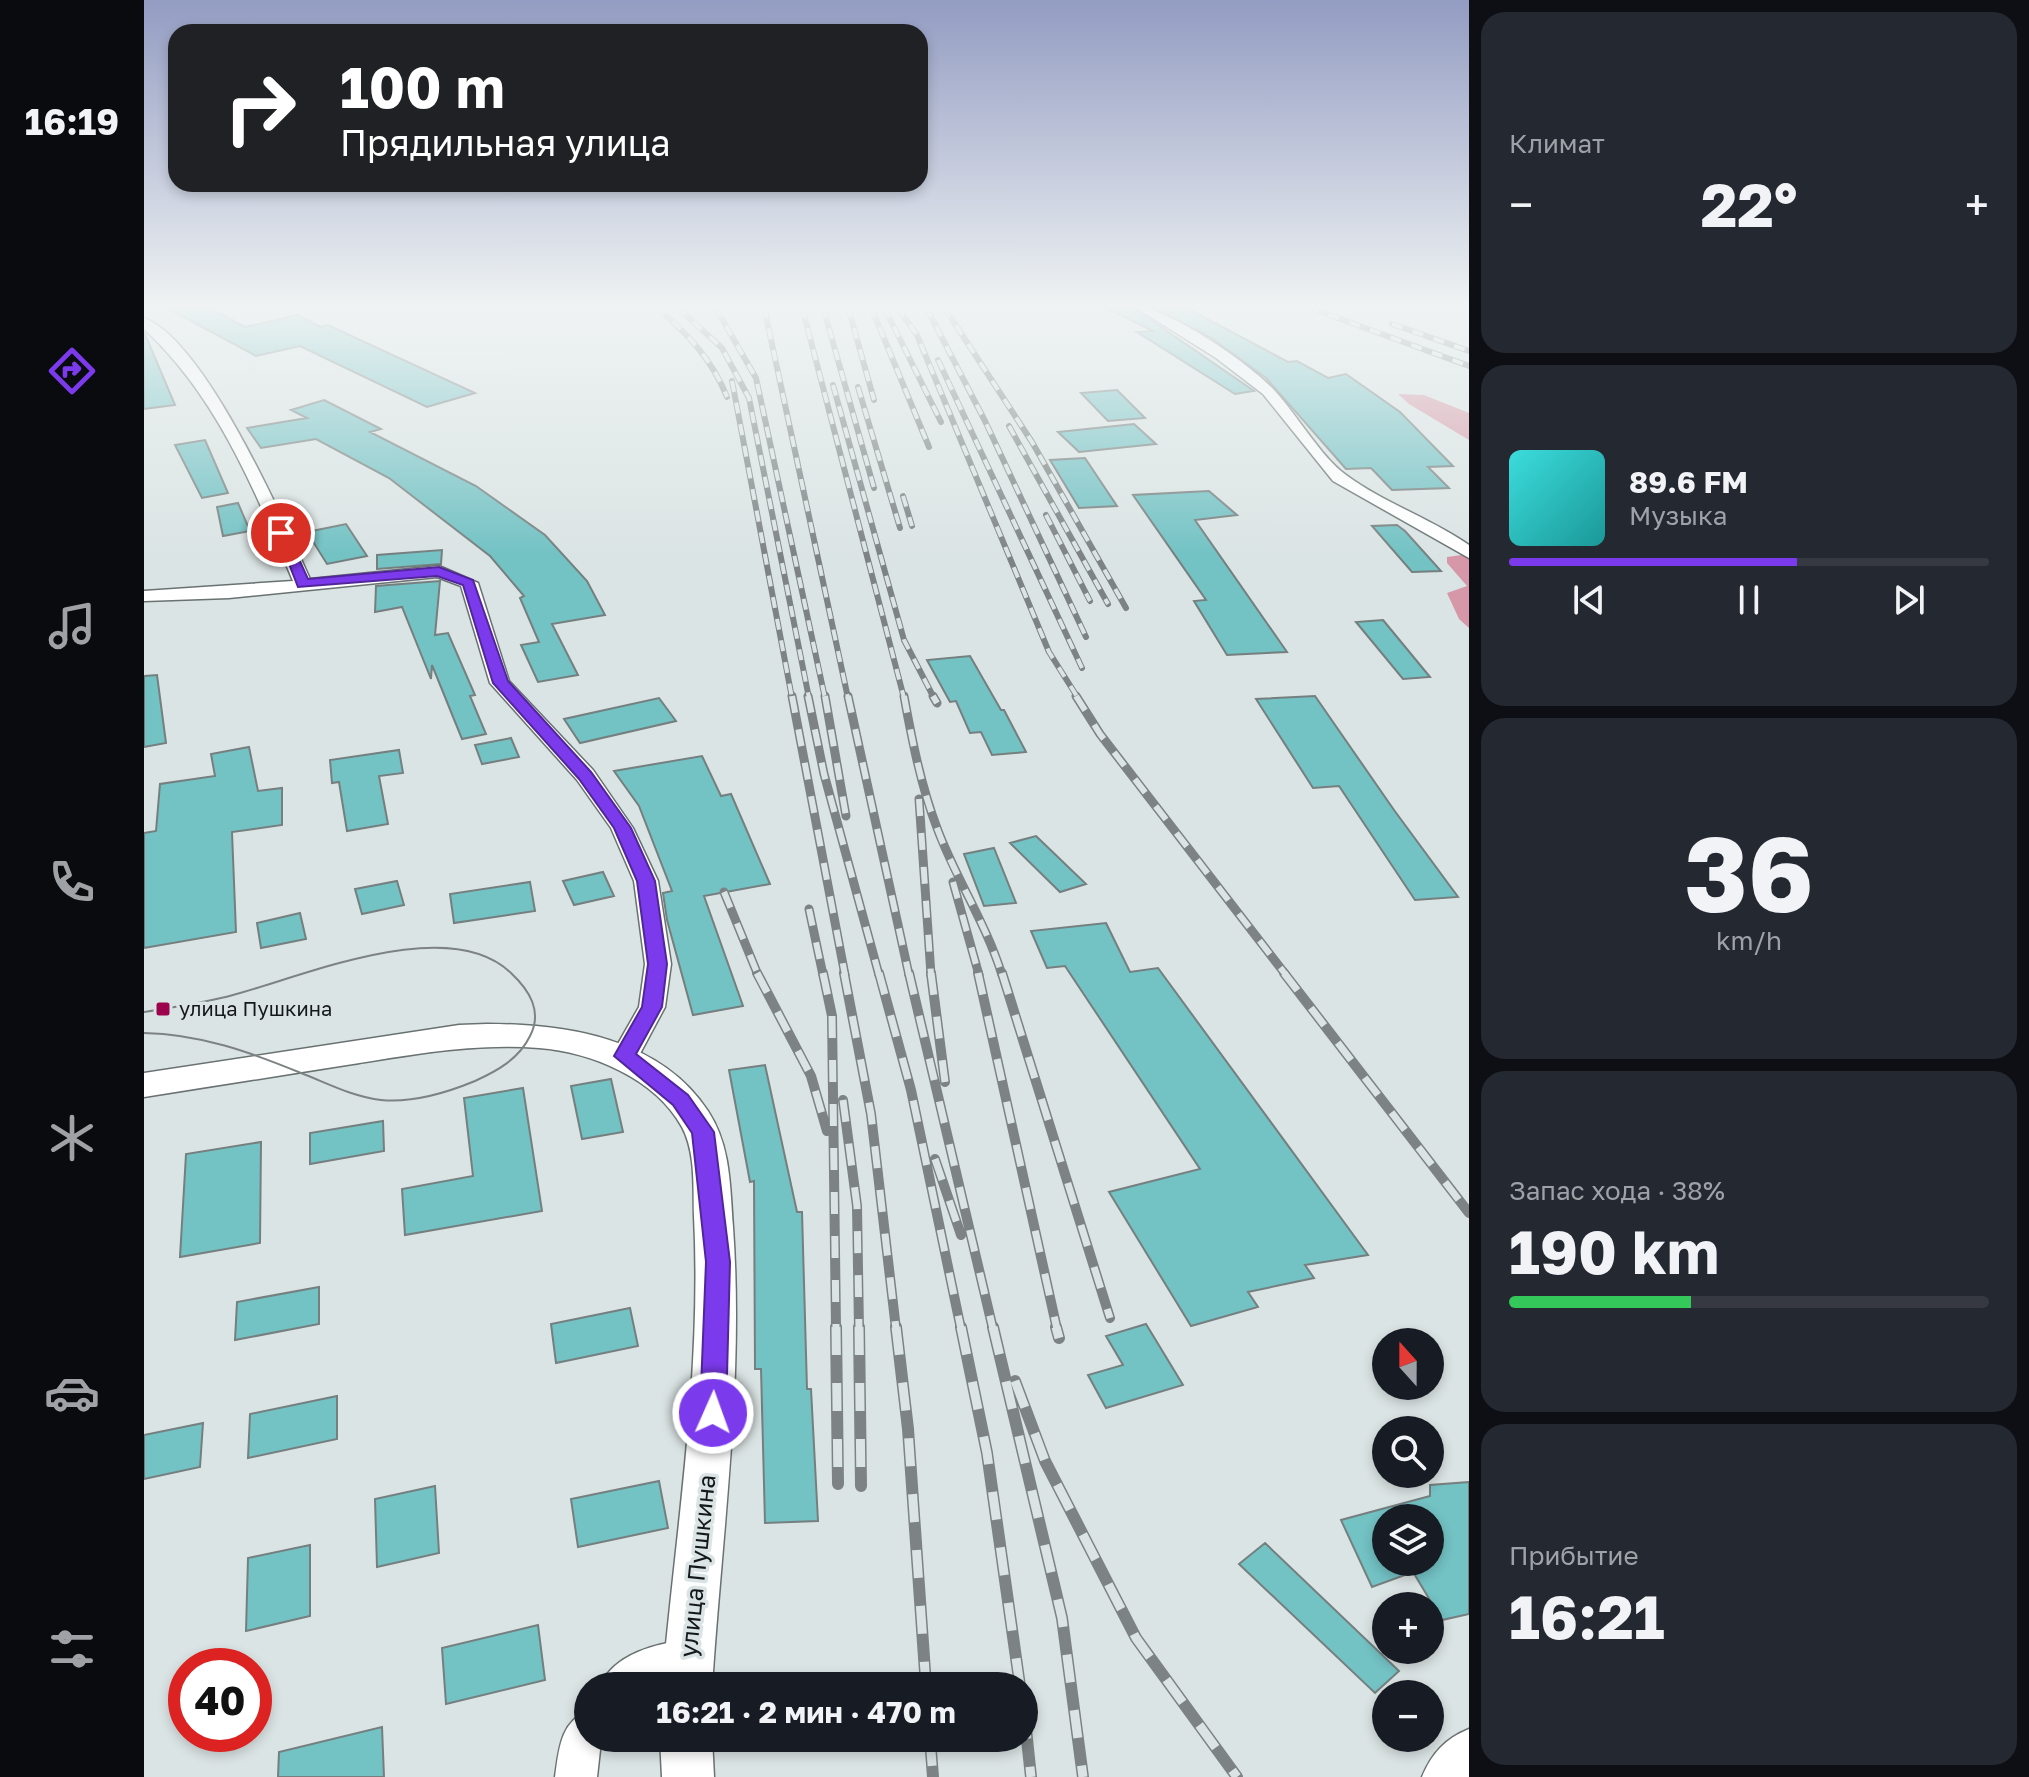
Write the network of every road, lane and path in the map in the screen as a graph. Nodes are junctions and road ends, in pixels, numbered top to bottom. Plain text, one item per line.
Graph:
1 (203, 390) edge
2 (1267, 390) edge
3 (1469, 553) edge
4 (303, 584) junction
5 (144, 596) edge
6 (625, 1056) junction
7 (144, 1085) edge
8 (637, 1672) edge
9 (688, 1672) edge
10 (579, 1752) edge
11 (687, 1752) edge
12 (1469, 1755) edge
13 (576, 1777) edge
14 (688, 1777) edge
15 (1448, 1777) edge

1 - 4 street
2 - 3 street
4 - 5 street
4 - 6 street
6 - 7 street, улица Пушкина
6 - 9 street, улица Пушкина
8 - 9 street
10 - 13 street
11 - 14 street
12 - 15 street

